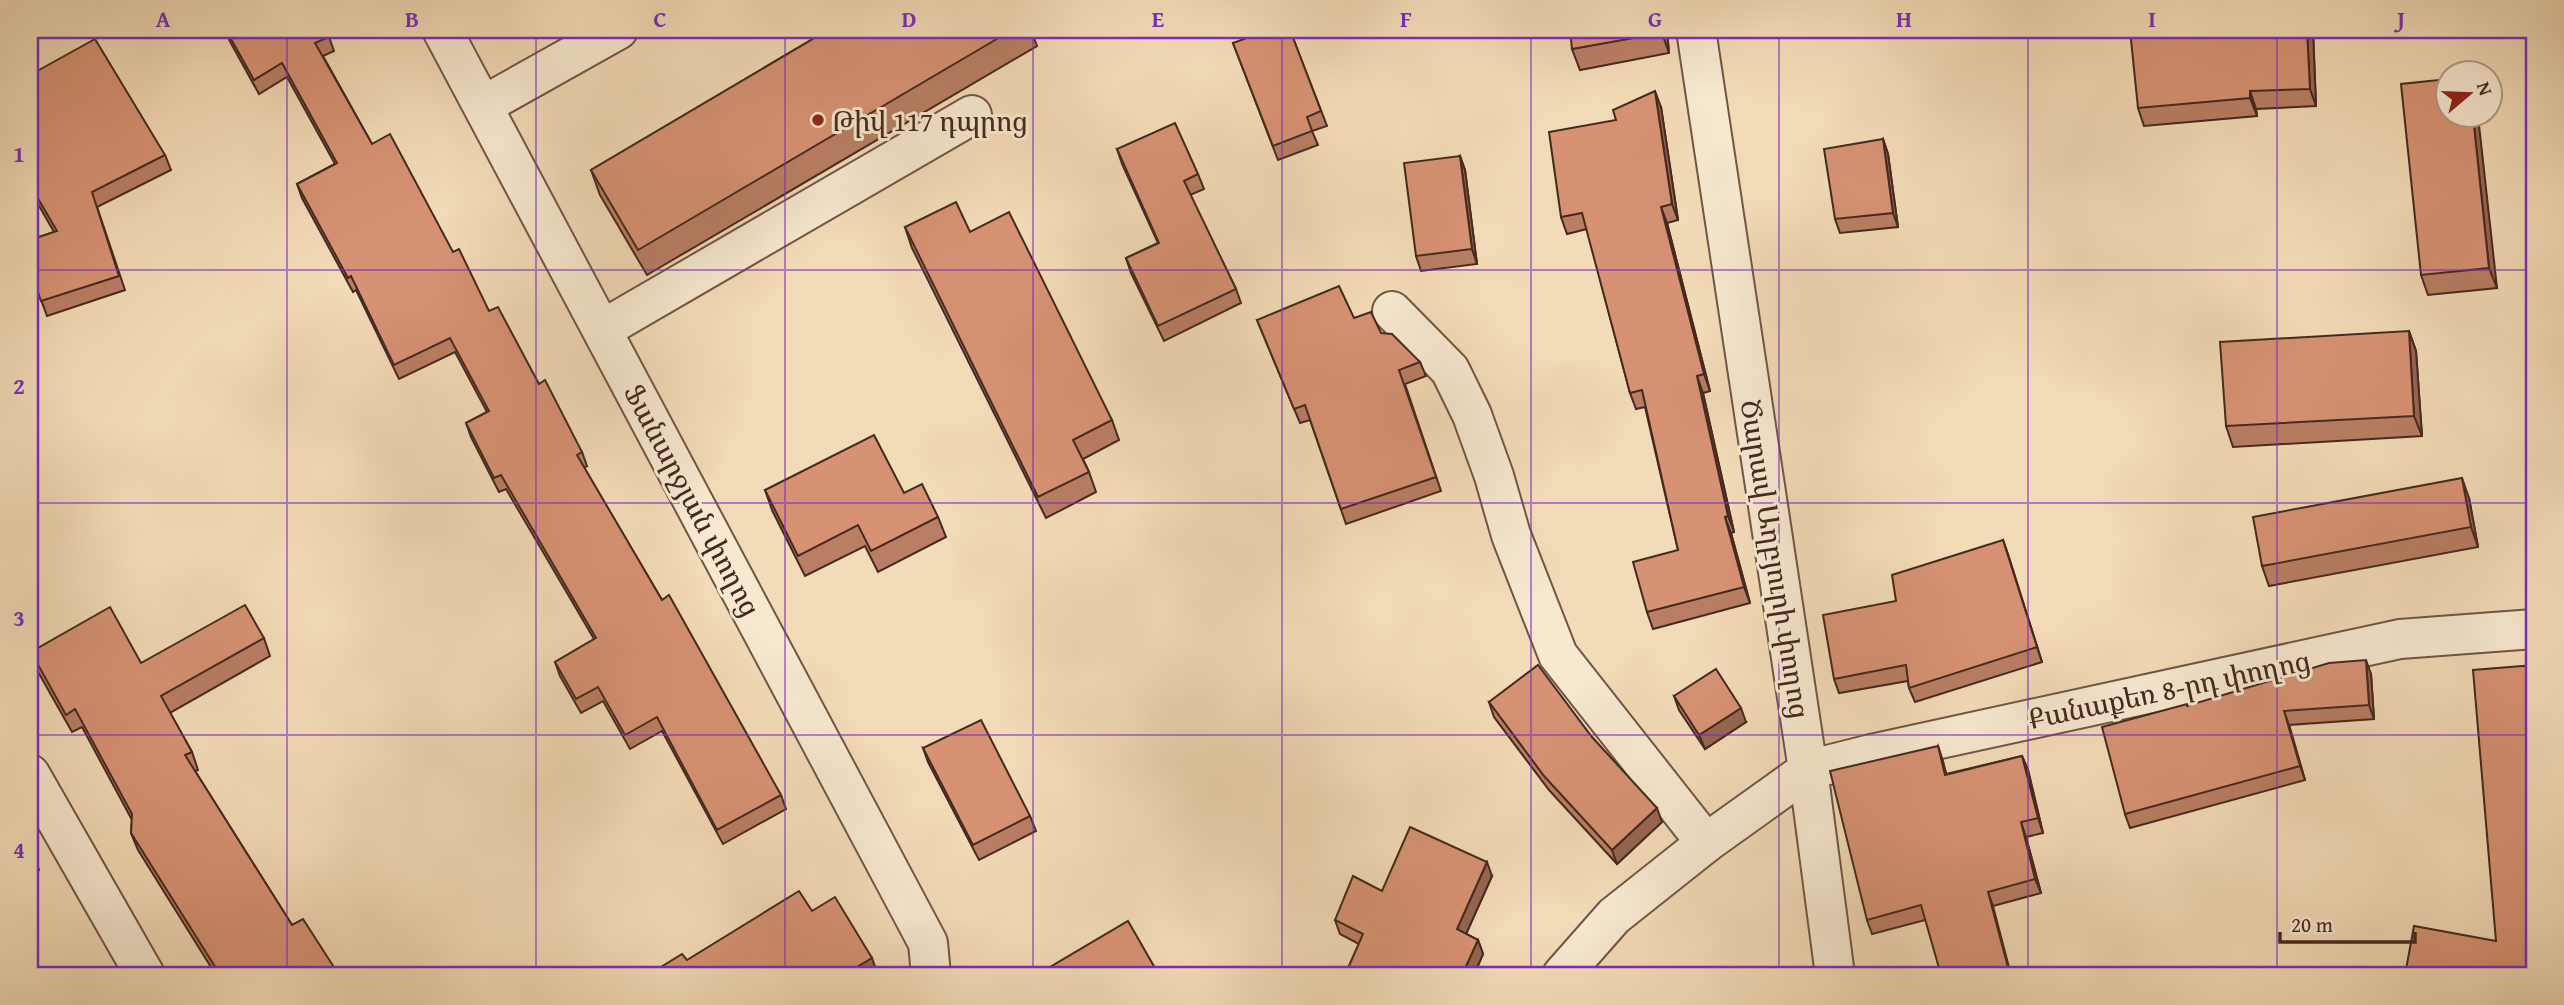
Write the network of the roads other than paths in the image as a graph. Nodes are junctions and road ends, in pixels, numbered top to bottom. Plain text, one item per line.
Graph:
1 (442, 30) edge
2 (618, 30) edge
3 (1696, 30) edge
4 (484, 105) junction
5 (972, 115) dead end
6 (1392, 311) dead end
7 (603, 329) junction
8 (2534, 629) edge
9 (1808, 770) junction
10 (30, 774) edge
11 (1706, 843) junction
12 (145, 975) edge
13 (931, 975) edge
14 (1562, 975) edge
15 (1835, 975) edge

1 - 4 street, Ֆանարջյան փողոց
2 - 4 street
3 - 9 street, Ծարավ Աղբյուրի փողոց
4 - 7 street, Ֆանարջյան փողոց
5 - 7 street
6 - 11 street
7 - 13 street, Ֆանարջյան փողոց
8 - 9 street, Քանաքեռ 8-րդ փողոց
9 - 11 street
9 - 15 street, Ծարավ Աղբյուրի փողոց
10 - 12 street
11 - 14 street

